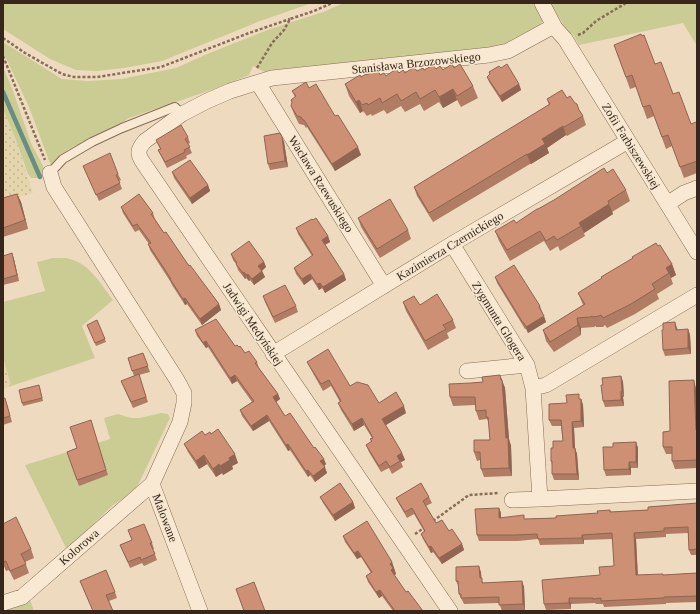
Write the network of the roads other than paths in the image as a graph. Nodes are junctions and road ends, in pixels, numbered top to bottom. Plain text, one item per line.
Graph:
1 (542, 3) edge
2 (560, 34) junction
3 (258, 83) junction
4 (182, 114) junction
5 (628, 141) junction
6 (50, 173) joint
7 (697, 188) edge
8 (667, 204) junction
9 (452, 244) junction
10 (697, 252) edge
11 (384, 286) junction
12 (697, 295) edge
13 (273, 354) junction
14 (527, 365) junction
15 (467, 371) dead end
16 (533, 388) junction
17 (152, 484) junction
18 (697, 491) edge
19 (509, 496) road end
20 (540, 499) junction
21 (3, 603) edge
22 (200, 611) edge
23 (450, 611) edge

1 - 2 street, Zofii Farbiszewskiej
2 - 3 street, Stanisława Brzozowskiego
2 - 5 street, Zofii Farbiszewskiej
3 - 4 street, Jadwigi Medyńskiej
3 - 11 street, Wacława Rzewuskiego
4 - 6 lane
4 - 13 street, Jadwigi Medyńskiej
5 - 8 street, Zofii Farbiszewskiej
5 - 9 street, Kazimierza Czernickiego
6 - 17 street, Malowane
7 - 8 street
8 - 10 street, Zofii Farbiszewskiej
9 - 11 street, Kazimierza Czernickiego
9 - 14 street, Zygmunta Glogera
11 - 13 street, Kazimierza Czernickiego
12 - 16 street
13 - 23 street, Jadwigi Medyńskiej
14 - 15 street
14 - 16 street, Zygmunta Glogera
16 - 20 street, Zygmunta Glogera
17 - 21 street, Kolorowa
17 - 22 street, Malowane
18 - 20 street
19 - 20 street

